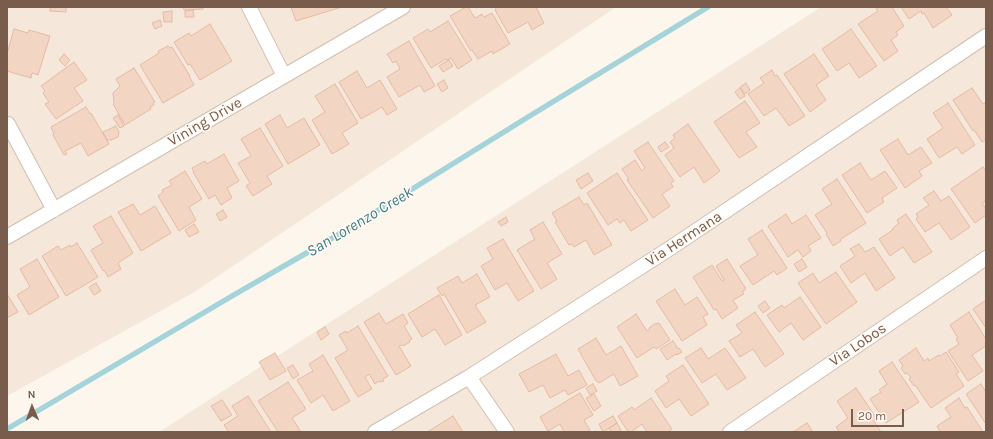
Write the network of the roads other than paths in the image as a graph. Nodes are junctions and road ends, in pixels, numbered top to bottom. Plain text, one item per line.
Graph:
1 (249, 7) edge
2 (402, 7) edge
3 (986, 36) edge
4 (284, 76) junction
5 (8, 124) dead end
6 (54, 210) junction
7 (7, 237) edge
8 (986, 258) edge
9 (469, 377) junction
10 (375, 432) edge
11 (507, 432) edge
12 (730, 432) edge

1 - 4 street
2 - 4 street, Vining Drive
3 - 9 street, Via Hermana
4 - 6 street, Vining Drive
5 - 6 street
6 - 7 street, Vining Drive
8 - 12 street, Via Lobos
9 - 10 street, Via Hermana
9 - 11 street

